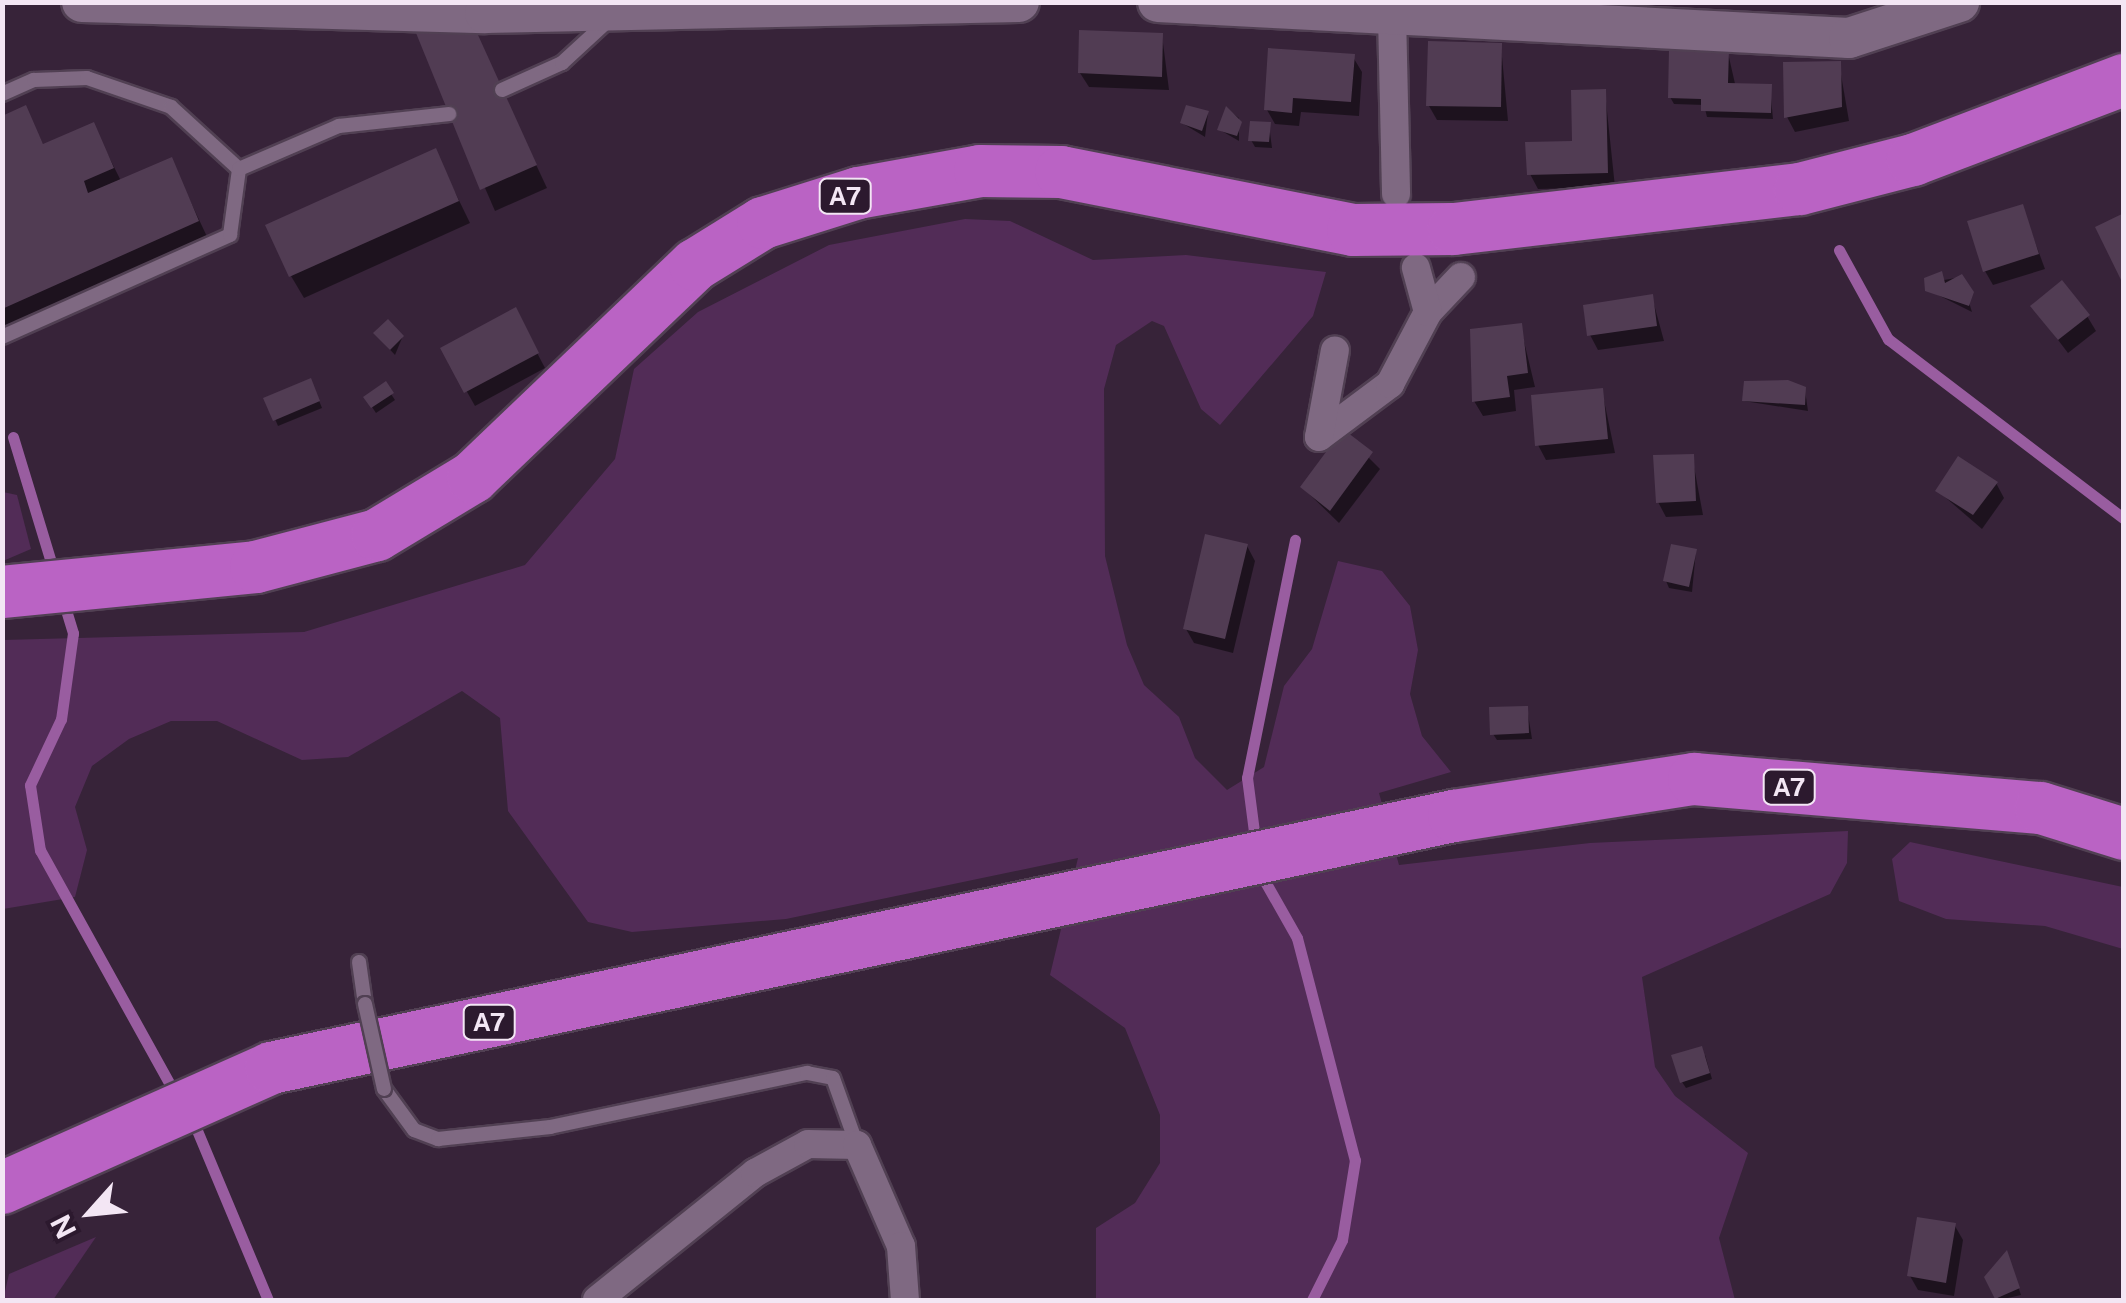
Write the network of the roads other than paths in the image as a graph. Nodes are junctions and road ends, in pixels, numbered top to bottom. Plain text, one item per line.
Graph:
1 (82, 2) edge
2 (1020, 2) edge
3 (1158, 2) edge
4 (1958, 2) edge
5 (618, 11) junction
6 (1392, 15) junction
7 (2124, 80) edge
8 (502, 90) dead end
9 (2, 94) edge
10 (448, 114) dead end
11 (238, 168) junction
12 (1396, 194) dead end
13 (1416, 268) dead end
14 (1461, 278) dead end
15 (1428, 312) junction
16 (2, 337) edge
17 (1335, 350) dead end
18 (2, 592) edge
19 (2124, 834) edge
20 (359, 962) dead end
21 (856, 1145) junction
22 (2, 1188) edge
23 (596, 1300) edge
24 (905, 1300) edge

1 - 5 main road
2 - 5 main road
3 - 6 main road
4 - 6 main road
5 - 8 lane
6 - 12 street
7 - 18 highway, A7
9 - 11 lane
10 - 11 lane
11 - 16 lane
13 - 15 street
14 - 15 street
15 - 17 street
19 - 22 highway, A7
20 - 21 lane, bridge
21 - 23 street
21 - 24 street

